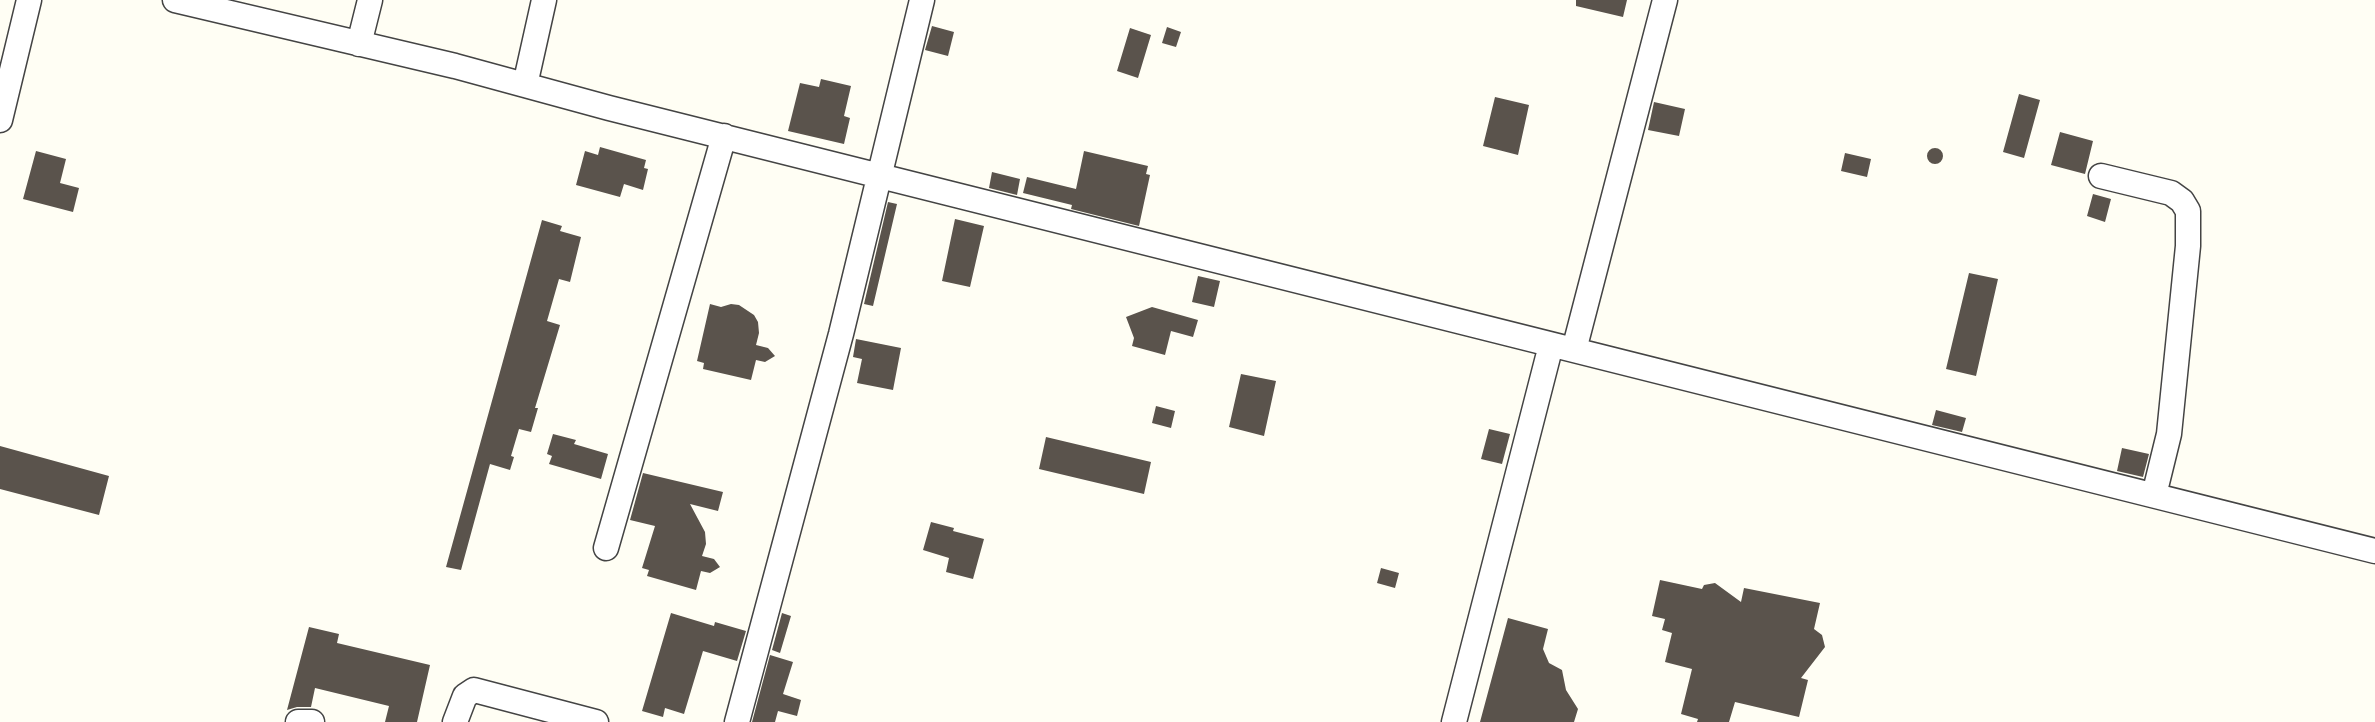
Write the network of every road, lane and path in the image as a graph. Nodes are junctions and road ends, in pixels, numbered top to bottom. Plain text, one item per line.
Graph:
1 (29, 0) edge
2 (370, 0) edge
3 (544, 0) edge
4 (922, 0) edge
5 (1665, 0) edge
6 (191, 2) edge
7 (359, 44) junction
8 (525, 85) junction
9 (0, 120) edge
10 (724, 136) junction
11 (878, 175) junction
12 (2101, 176) dead end
13 (1563, 347) junction
14 (2154, 495) junction
15 (606, 548) dead end
16 (2375, 551) edge
17 (566, 718) edge
18 (298, 722) edge
19 (312, 722) edge
20 (455, 722) edge
21 (596, 722) edge
22 (737, 722) edge
23 (1454, 722) edge

1 - 9 street
2 - 7 street
3 - 8 street
4 - 11 street
5 - 13 street
6 - 7 street
7 - 8 street
8 - 10 street
10 - 11 street
10 - 15 street
11 - 13 street
11 - 22 street
12 - 14 street
13 - 14 street
13 - 23 street
14 - 16 street
17 - 20 street
17 - 21 street
18 - 19 street

